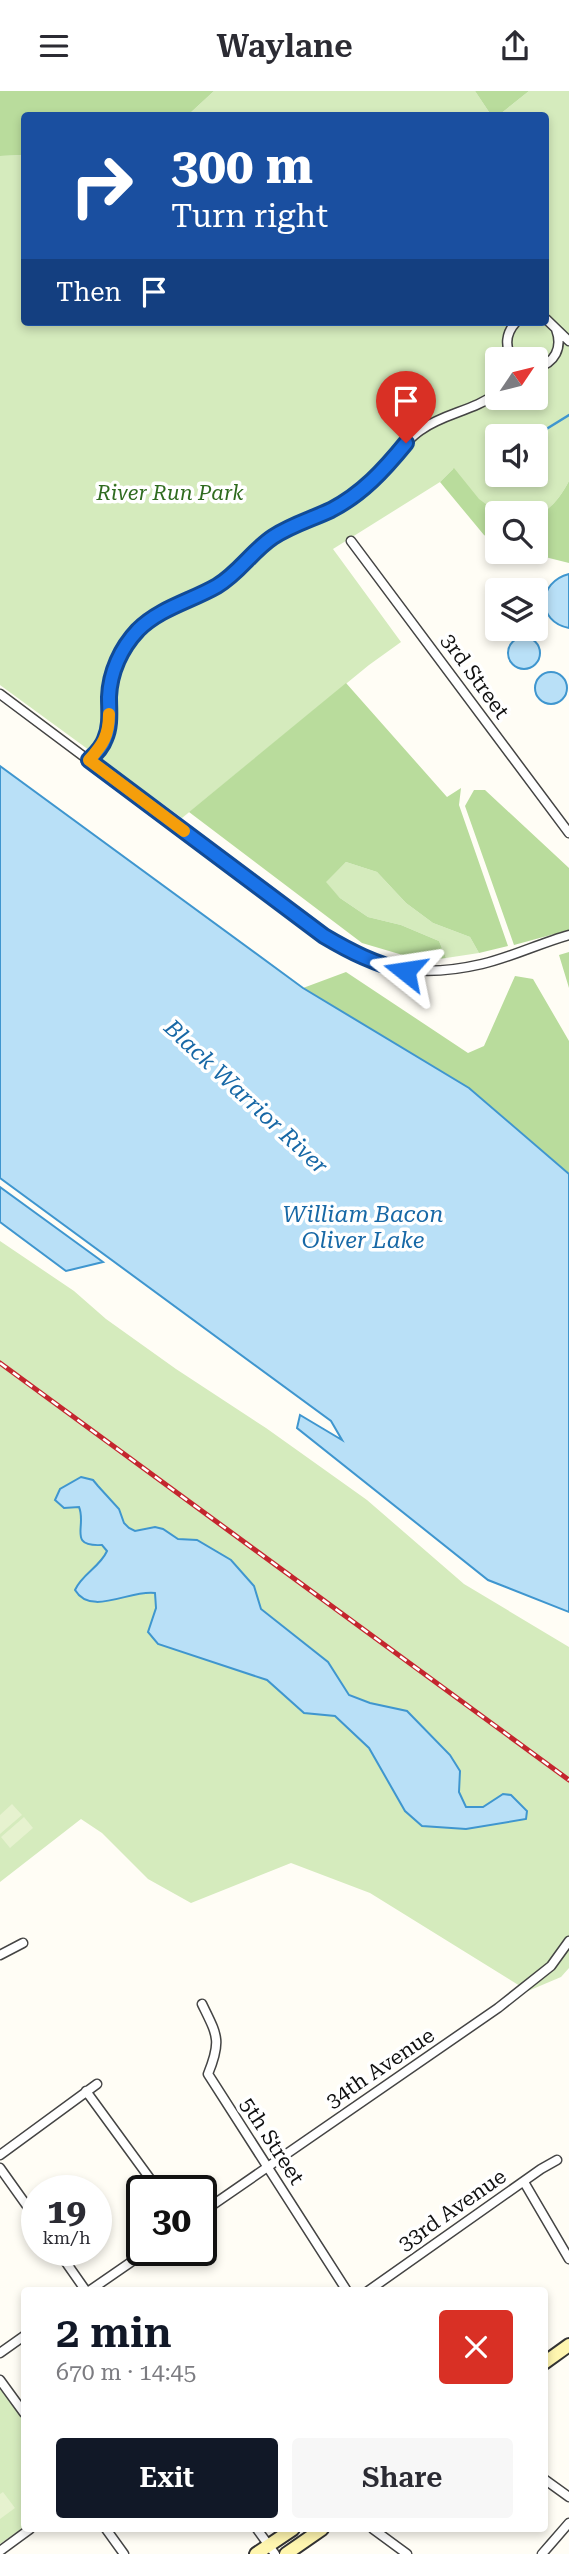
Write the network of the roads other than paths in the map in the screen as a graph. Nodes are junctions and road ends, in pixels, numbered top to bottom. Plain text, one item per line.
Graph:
1 (549, 322) edge
2 (512, 326) edge
3 (556, 329) junction
4 (569, 341) edge
5 (509, 347) edge
6 (569, 348) edge
7 (557, 353) junction
8 (548, 362) edge
9 (485, 401) edge
10 (351, 541) dead end
11 (0, 694) edge
12 (89, 760) junction
13 (569, 833) edge
14 (569, 935) edge
15 (569, 1941) edge
16 (23, 1943) dead end
17 (0, 1955) edge
18 (202, 2004) dead end
19 (97, 2084) dead end
20 (86, 2091) junction
21 (0, 2155) edge
22 (557, 2160) dead end
23 (267, 2167) junction
24 (0, 2168) edge
25 (147, 2175) edge
26 (524, 2182) junction
27 (21, 2198) edge
28 (217, 2202) edge
29 (569, 2259) edge
30 (126, 2265) edge
31 (69, 2266) edge
32 (85, 2287) edge
33 (94, 2287) edge
34 (344, 2287) edge
35 (374, 2287) edge
36 (21, 2338) edge
37 (569, 2345) edge
38 (0, 2353) edge
39 (548, 2360) edge
40 (0, 2380) edge
41 (21, 2409) edge
42 (548, 2482) edge
43 (569, 2497) edge
44 (569, 2523) edge
45 (26, 2532) edge
46 (108, 2532) edge
47 (259, 2532) edge
48 (290, 2532) edge
49 (318, 2532) edge
50 (377, 2532) edge
51 (272, 2549) edge
52 (0, 2551) edge
53 (124, 2554) edge
54 (256, 2554) edge
55 (286, 2554) edge
56 (407, 2554) edge
57 (542, 2554) edge

1 - 3 street
2 - 5 street
3 - 4 street
3 - 7 street
6 - 7 street
7 - 8 street
9 - 12 street
10 - 13 street, 3rd Street
11 - 12 street
12 - 14 street
15 - 23 street, 34th Avenue
16 - 17 street
18 - 23 street, 5th Street
19 - 20 street
20 - 21 street
20 - 25 street
22 - 26 street, 33rd Avenue
23 - 28 street, 34th Avenue
23 - 34 street, 5th Street
24 - 27 street
26 - 29 street
26 - 35 street, 33rd Avenue
30 - 33 street
31 - 32 street
36 - 38 street
37 - 39 main road
40 - 41 street
42 - 43 street
44 - 57 street
45 - 52 street
46 - 53 street
47 - 51 street
48 - 51 main road
49 - 55 main road
50 - 56 street
51 - 54 main road

